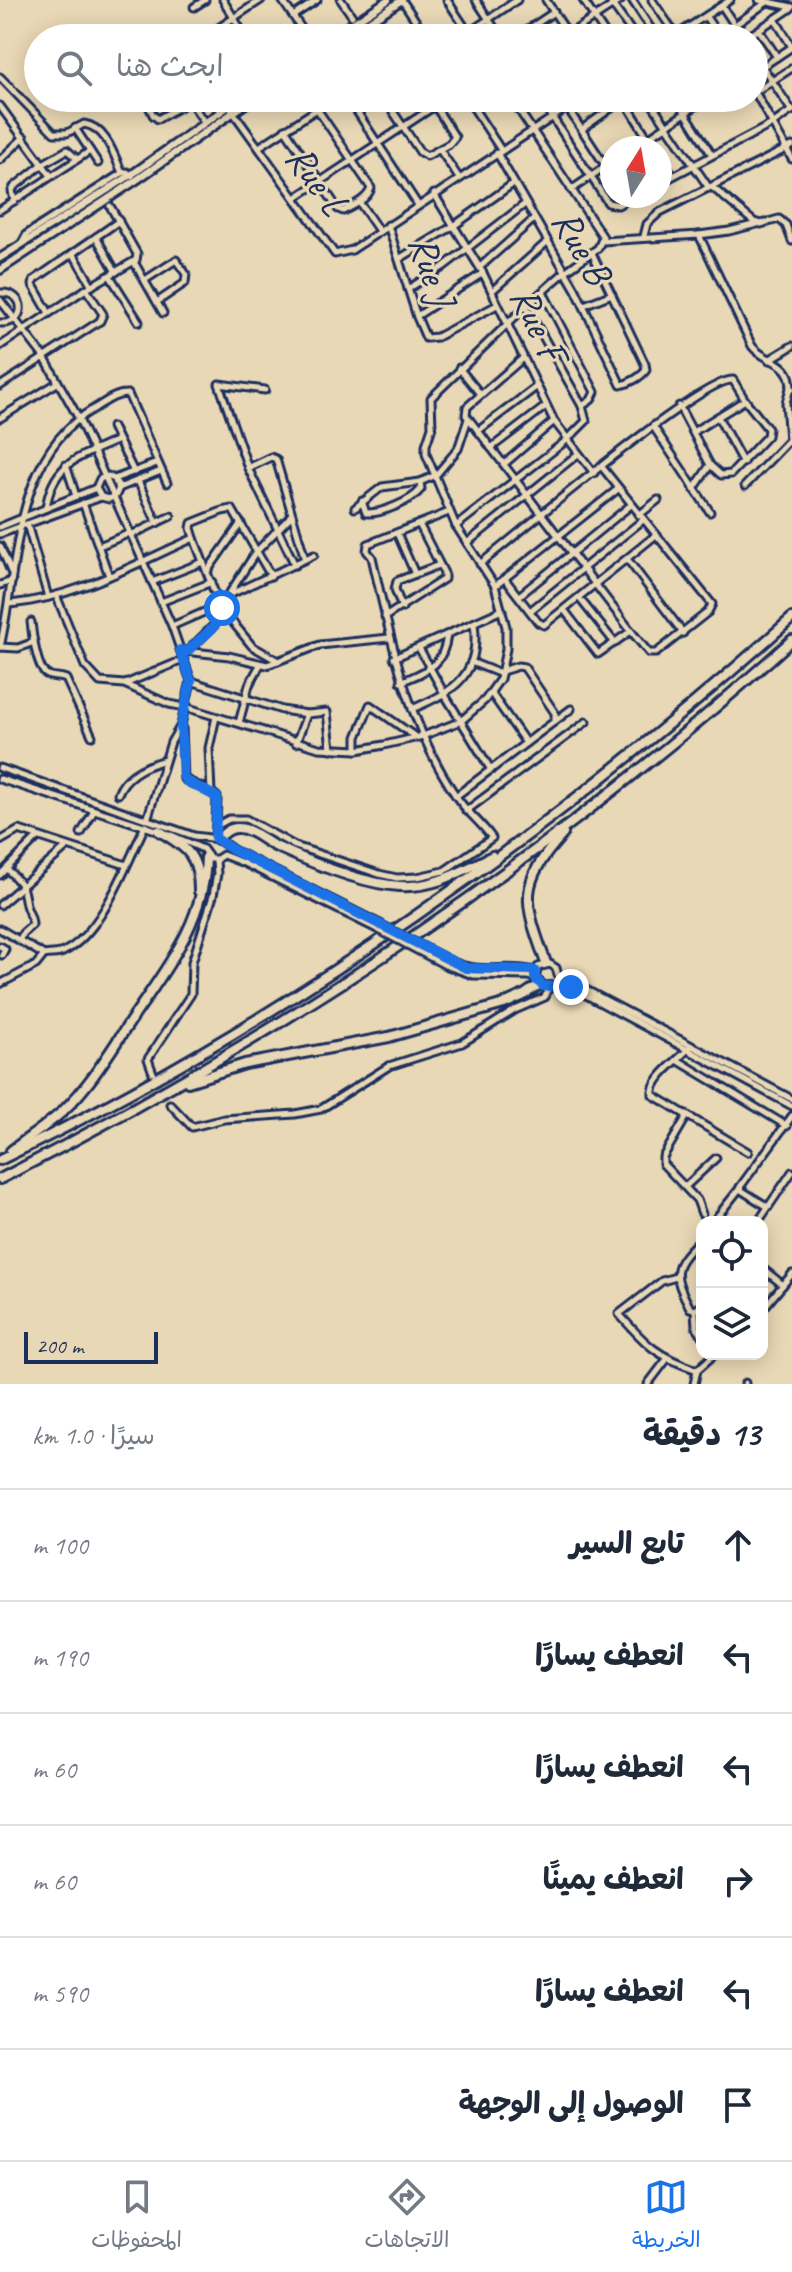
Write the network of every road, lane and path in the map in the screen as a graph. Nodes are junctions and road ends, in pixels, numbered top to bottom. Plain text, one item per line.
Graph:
1 (205, 0) edge
2 (223, 0) edge
3 (261, 0) edge
4 (282, 0) edge
5 (317, 0) edge
6 (341, 0) edge
7 (388, 0) edge
8 (402, 0) edge
9 (447, 0) edge
10 (476, 0) edge
11 (546, 0) edge
12 (583, 0) edge
13 (621, 0) edge
14 (632, 0) edge
15 (652, 0) edge
16 (730, 0) edge
17 (759, 0) edge
18 (515, 1) edge
19 (611, 2) edge
20 (767, 2) junction
21 (722, 6) junction
22 (194, 7) dead end
23 (791, 9) edge
24 (554, 12) junction
25 (293, 16) junction
26 (352, 16) dead end
27 (233, 17) junction
28 (706, 17) junction
29 (594, 18) junction
30 (489, 19) junction
31 (775, 19) junction
32 (223, 24) edge
33 (237, 24) edge
34 (298, 24) edge
35 (351, 24) edge
36 (365, 24) edge
37 (417, 24) edge
38 (463, 24) edge
39 (483, 24) edge
40 (492, 24) edge
41 (536, 24) edge
42 (560, 24) edge
43 (585, 24) edge
44 (598, 24) edge
45 (626, 24) edge
46 (648, 24) edge
47 (666, 24) edge
48 (694, 24) edge
49 (711, 24) edge
50 (734, 24) edge
51 (736, 24) edge
52 (768, 24) edge
53 (768, 44) edge
54 (792, 47) edge
55 (777, 57) junction
56 (768, 63) edge
57 (792, 68) edge
58 (768, 76) edge
59 (0, 77) edge
60 (772, 82) junction
61 (768, 84) edge
62 (24, 102) edge
63 (792, 110) edge
64 (1, 111) edge
65 (34, 112) edge
66 (152, 112) edge
67 (169, 112) edge
68 (197, 112) edge
69 (218, 112) edge
70 (218, 112) edge
71 (234, 112) edge
72 (312, 112) edge
73 (319, 112) edge
74 (357, 112) edge
75 (393, 112) edge
76 (426, 112) edge
77 (439, 112) edge
78 (475, 112) edge
79 (520, 112) edge
80 (549, 112) edge
81 (560, 112) edge
82 (570, 112) edge
83 (605, 112) edge
84 (632, 112) edge
85 (657, 112) edge
86 (767, 112) edge
87 (686, 113) joint
88 (552, 117) junction
89 (205, 123) junction
90 (774, 123) junction
91 (666, 125) junction
92 (403, 127) junction
93 (75, 128) junction
94 (285, 129) junction
95 (582, 129) junction
96 (532, 130) junction
97 (647, 136) edge
98 (651, 136) edge
99 (24, 137) junction
100 (378, 143) junction
101 (259, 147) junction
102 (789, 148) edge
103 (0, 149) edge
104 (440, 150) junction
105 (90, 151) junction
106 (499, 152) junction
107 (600, 152) edge
108 (712, 155) junction
109 (2, 158) edge
110 (77, 159) junction
111 (792, 159) edge
112 (352, 160) junction
113 (98, 163) dead end
114 (43, 164) junction
115 (694, 165) junction
116 (600, 170) edge
117 (122, 173) junction
118 (51, 176) junction
119 (590, 176) junction
120 (673, 176) edge
121 (133, 178) junction
122 (459, 178) junction
123 (320, 181) junction
124 (514, 183) junction
125 (710, 187) junction
126 (571, 190) junction
127 (600, 192) edge
128 (434, 194) junction
129 (295, 198) junction
130 (14, 201) junction
131 (359, 202) junction
132 (525, 204) junction
133 (418, 205) junction
134 (110, 206) dead end
135 (72, 207) junction
136 (0, 210) edge
137 (534, 219) junction
138 (119, 221) junction
139 (758, 223) junction
140 (388, 225) junction
141 (455, 225) junction
142 (790, 227) edge
143 (379, 231) junction
144 (699, 235) junction
145 (644, 236) junction
146 (96, 237) junction
147 (603, 241) junction
148 (792, 241) edge
149 (547, 242) junction
150 (469, 247) junction
151 (73, 253) junction
152 (592, 253) junction
153 (0, 258) edge
154 (399, 259) junction
155 (134, 262) junction
156 (0, 270) edge
157 (482, 270) junction
158 (566, 271) junction
159 (116, 272) junction
160 (110, 276) junction
161 (145, 280) junction
162 (89, 287) junction
163 (408, 289) junction
164 (492, 291) junction
165 (543, 292) junction
166 (0, 293) edge
167 (612, 294) junction
168 (0, 300) edge
169 (157, 302) junction
170 (497, 305) junction
171 (584, 305) junction
172 (526, 306) junction
173 (49, 313) junction
174 (163, 313) dead end
175 (417, 317) junction
176 (14, 321) junction
177 (139, 322) dead end
178 (0, 323) edge
179 (506, 324) junction
180 (22, 331) junction
181 (0, 346) edge
182 (792, 346) edge
183 (44, 357) junction
184 (522, 359) junction
185 (769, 360) junction
186 (459, 368) junction
187 (57, 383) junction
188 (0, 386) edge
189 (536, 387) junction
190 (791, 388) edge
191 (265, 390) dead end
192 (482, 395) junction
193 (745, 400) junction
194 (546, 406) junction
195 (582, 406) junction
196 (679, 406) junction
197 (78, 417) junction
198 (718, 417) junction
199 (0, 418) edge
200 (468, 418) junction
201 (554, 421) junction
202 (653, 426) junction
203 (112, 427) dead end
204 (478, 431) junction
205 (693, 432) junction
206 (118, 440) junction
207 (567, 440) junction
208 (491, 448) junction
209 (94, 451) junction
210 (578, 454) junction
211 (157, 463) junction
212 (743, 463) junction
213 (66, 464) junction
214 (504, 464) junction
215 (710, 465) junction
216 (602, 467) junction
217 (248, 468) junction
218 (161, 471) junction
219 (134, 472) junction
220 (594, 473) junction
221 (436, 475) junction
222 (104, 477) junction
223 (114, 479) junction
224 (516, 479) junction
225 (138, 481) junction
226 (420, 482) junction
227 (167, 483) dead end
228 (745, 486) dead end
229 (96, 488) junction
230 (119, 488) junction
231 (618, 489) junction
232 (694, 489) junction
233 (528, 495) junction
234 (76, 496) junction
235 (101, 497) junction
236 (113, 497) junction
237 (658, 500) dead end
238 (362, 501) junction
239 (83, 503) junction
240 (631, 505) junction
241 (46, 508) junction
242 (355, 508) dead end
243 (449, 512) junction
244 (710, 512) dead end
245 (543, 514) junction
246 (292, 515) junction
247 (171, 516) dead end
248 (641, 517) junction
249 (24, 523) junction
250 (157, 523) junction
251 (241, 523) junction
252 (419, 524) junction
253 (456, 526) junction
254 (0, 527) edge
255 (276, 529) junction
256 (397, 533) junction
257 (0, 534) edge
258 (131, 534) junction
259 (656, 535) junction
260 (560, 536) junction
261 (194, 538) junction
262 (466, 544) junction
263 (0, 546) edge
264 (99, 546) junction
265 (256, 552) junction
266 (573, 553) junction
267 (314, 555) dead end
268 (305, 559) junction
269 (628, 560) junction
270 (142, 561) junction
271 (203, 562) junction
272 (480, 564) junction
273 (295, 565) junction
274 (439, 565) junction
275 (584, 568) junction
276 (207, 571) junction
277 (415, 574) junction
278 (109, 576) junction
279 (271, 576) junction
280 (12, 578) junction
281 (505, 579) junction
282 (152, 582) junction
283 (212, 582) junction
284 (598, 584) junction
285 (0, 585) edge
286 (495, 586) junction
287 (56, 595) junction
288 (229, 595) junction
289 (519, 596) junction
290 (48, 597) junction
291 (580, 599) junction
292 (161, 602) junction
293 (10, 604) junction
294 (220, 605) junction
295 (402, 608) junction
296 (502, 610) junction
297 (530, 611) junction
298 (565, 611) junction
299 (221, 616) junction
300 (385, 617) junction
301 (792, 618) edge
302 (31, 622) dead end
303 (474, 623) junction
304 (172, 626) junction
305 (631, 631) junction
306 (683, 633) junction
307 (447, 635) junction
308 (389, 638) junction
309 (792, 640) edge
310 (34, 642) junction
311 (615, 643) junction
312 (0, 647) edge
313 (419, 648) junction
314 (184, 651) junction
315 (394, 658) junction
316 (183, 660) junction
317 (278, 661) junction
318 (471, 662) junction
319 (260, 665) junction
320 (431, 669) junction
321 (502, 672) junction
322 (191, 681) junction
323 (401, 682) junction
324 (124, 684) junction
325 (491, 693) junction
326 (445, 695) junction
327 (246, 698) junction
328 (185, 707) junction
329 (412, 709) junction
330 (571, 709) dead end
331 (307, 714) junction
332 (216, 717) junction
333 (461, 721) junction
334 (555, 721) junction
335 (586, 722) dead end
336 (239, 723) junction
337 (181, 725) junction
338 (92, 736) dead end
339 (420, 737) junction
340 (296, 743) junction
341 (526, 743) junction
342 (331, 749) junction
343 (357, 750) junction
344 (165, 760) junction
345 (0, 768) edge
346 (491, 770) junction
347 (0, 779) edge
348 (211, 792) junction
349 (118, 794) dead end
350 (456, 796) junction
351 (94, 811) junction
352 (466, 811) junction
353 (574, 821) junction
354 (146, 823) junction
355 (216, 826) junction
356 (159, 831) junction
357 (81, 833) dead end
358 (38, 837) junction
359 (217, 840) junction
360 (0, 841) edge
361 (67, 847) junction
362 (504, 852) junction
363 (208, 855) junction
364 (223, 855) junction
365 (126, 865) junction
366 (7, 869) junction
367 (0, 875) edge
368 (23, 886) junction
369 (0, 905) edge
370 (197, 910) junction
371 (378, 926) junction
372 (0, 929) edge
373 (20, 939) junction
374 (0, 946) edge
375 (2, 955) edge
376 (44, 955) junction
377 (546, 963) junction
378 (558, 975) junction
379 (543, 981) junction
380 (0, 984) edge
381 (690, 1047) junction
382 (679, 1061) junction
383 (153, 1073) tunnel mouth
384 (175, 1086) junction
385 (792, 1099) edge
386 (170, 1104) tunnel mouth
387 (792, 1106) edge
388 (687, 1116) junction
389 (792, 1116) edge
390 (787, 1126) junction
391 (748, 1152) dead end
392 (716, 1158) dead end
393 (0, 1159) edge
394 (792, 1172) edge
395 (0, 1179) edge
396 (685, 1187) junction
397 (740, 1188) junction
398 (768, 1207) junction
399 (702, 1214) dead end
400 (718, 1216) edge
401 (762, 1216) edge
402 (696, 1245) edge
403 (768, 1273) edge
404 (792, 1274) edge
405 (676, 1277) junction
406 (783, 1285) junction
407 (768, 1302) edge
408 (695, 1310) joint
409 (696, 1327) edge
410 (667, 1359) junction
411 (708, 1360) edge
412 (697, 1370) junction
413 (648, 1384) edge
414 (694, 1384) edge

1 - 22 street
2 - 27 street
3 - 27 street
4 - 25 street
5 - 25 street
6 - 26 street
7 - 35 main road
8 - 36 main road
8 - 37 street
9 - 38 street
10 - 30 street
11 - 24 street
12 - 29 street
13 - 19 street
14 - 46 street
15 - 47 street
16 - 21 street
17 - 20 street
18 - 30 street
19 - 29 street
19 - 45 street
20 - 23 street
20 - 51 street
21 - 28 street
21 - 50 street
23 - 31 street
24 - 41 street
24 - 42 street
25 - 34 street
27 - 32 street
27 - 33 street
28 - 48 street
28 - 49 street
29 - 43 street
29 - 44 street
30 - 39 street
30 - 40 street
31 - 52 street
31 - 54 street
53 - 55 street
54 - 55 street
55 - 56 street
57 - 60 street
58 - 60 street
59 - 62 street
60 - 61 street
60 - 63 street
63 - 90 street
64 - 99 street
65 - 93 street
66 - 67 street
68 - 89 street
69 - 89 main road
70 - 121 main road
71 - 101 street, Rue L
72 - 94 street
73 - 112 street
74 - 100 street
75 - 92 street
76 - 92 street
77 - 104 street
78 - 106 street, Rue B
79 - 96 street
80 - 88 street
81 - 88 street
82 - 95 street, Rue B
83 - 95 street
84 - 97 street
85 - 91 street
86 - 90 street
87 - 91 street
87 - 108 street
88 - 96 street
88 - 119 street
89 - 121 main road
90 - 102 street
90 - 108 street
91 - 98 street
91 - 115 street
92 - 100 street
92 - 104 street
93 - 105 street
93 - 117 street
94 - 101 street
94 - 123 street
95 - 107 street, Rue B
96 - 106 street
96 - 126 street
99 - 109 street
99 - 114 street
100 - 112 street
100 - 133 street
101 - 129 street, Rue L
102 - 111 street
102 - 125 street
103 - 109 street
104 - 122 street
105 - 110 street
105 - 113 street
106 - 122 street
106 - 124 street, Rue B
108 - 115 street
110 - 114 street
110 - 118 street
112 - 123 street
112 - 131 street
114 - 118 street
114 - 130 street
115 - 120 street
115 - 125 street
116 - 119 street
117 - 121 street
117 - 135 street
118 - 130 street
119 - 126 street
119 - 127 street
121 - 135 main road
121 - 156 main road
122 - 128 street
123 - 129 street
123 - 131 street
124 - 132 street, Rue B
124 - 141 street
125 - 139 street
125 - 145 street
126 - 147 street
128 - 133 street
128 - 141 street, Rue F
129 - 143 street, Rue L
130 - 136 street
131 - 143 street, Rue J
132 - 137 street, Rue B
132 - 150 street
133 - 140 street
134 - 138 street
135 - 153 main road
137 - 149 street, Rue B
137 - 157 street
138 - 146 street
138 - 155 street
139 - 142 street
139 - 144 street
140 - 143 street
140 - 154 street, Rue J
141 - 150 street, Rue F
141 - 154 street
142 - 148 street
144 - 145 street
144 - 185 street
145 - 147 street
146 - 151 street
146 - 159 street
147 - 152 street
149 - 158 street, Rue B
149 - 164 street
150 - 157 street, Rue F
150 - 163 street
151 - 162 street
151 - 173 street
152 - 158 street
152 - 167 street
154 - 163 street, Rue J
155 - 159 street
155 - 161 street
157 - 164 street, Rue F
157 - 175 street
158 - 165 street
158 - 171 street, Rue B
159 - 160 street
160 - 162 street
160 - 177 street
161 - 169 street
161 - 169 street
162 - 173 street
162 - 183 street
163 - 175 street, Rue J
164 - 170 street, Rue F
165 - 172 street
165 - 195 street
166 - 176 street
167 - 171 street
167 - 171 street, Rue B
168 - 176 street
169 - 174 street
170 - 175 street, Rue J
170 - 179 street, Rue F
172 - 179 street
172 - 195 street
173 - 180 street
176 - 178 street
176 - 180 street
179 - 184 street, Rue F
179 - 186 street
180 - 181 street
180 - 183 street
182 - 185 street
183 - 187 street
183 - 188 street
184 - 189 street, Rue F
184 - 192 street
185 - 190 street
186 - 192 street
186 - 221 street
187 - 197 street
187 - 199 street
189 - 194 street, Rue F
189 - 204 street
190 - 228 street
191 - 217 street
192 - 200 street
193 - 196 street
193 - 198 street
193 - 212 street
194 - 201 street, Rue F
194 - 208 street
195 - 207 street
196 - 202 street
196 - 205 street
197 - 209 street
197 - 211 street
197 - 249 street
198 - 205 street
198 - 212 street
200 - 204 street
200 - 221 street
201 - 207 street, Rue F
201 - 214 street
202 - 216 street
202 - 232 street
203 - 206 street
204 - 208 street
205 - 215 street
206 - 209 street
206 - 219 street
207 - 210 street, Rue F
207 - 224 street
208 - 214 street
209 - 213 street
209 - 222 street
210 - 220 street, Rue F
210 - 233 street
211 - 218 street
211 - 219 street
212 - 215 street
213 - 234 street
213 - 241 street
214 - 224 street
215 - 232 street
216 - 220 street
216 - 231 street
217 - 246 street
217 - 255 street
218 - 225 street
218 - 227 street
219 - 223 street
220 - 245 street
221 - 226 street
221 - 243 street
222 - 223 street
222 - 229 street
222 - 236 street
223 - 230 street
224 - 233 street
224 - 253 street
225 - 230 street
225 - 250 street
226 - 238 street
226 - 238 street
229 - 234 street
229 - 235 street
230 - 236 street
231 - 240 street
231 - 260 street
232 - 244 street
233 - 245 street
233 - 262 street
234 - 241 street
235 - 236 street
235 - 239 street
236 - 258 street
237 - 248 street
238 - 242 street
239 - 249 street
239 - 264 street
240 - 248 street
240 - 266 street
241 - 249 street
243 - 252 street
243 - 253 street
245 - 260 street
245 - 272 street
246 - 255 street
246 - 268 street
247 - 250 street
248 - 259 street
248 - 275 street
249 - 254 street
249 - 257 street
249 - 280 street
249 - 290 street
250 - 258 street
251 - 261 street
251 - 265 street
251 - 276 street
252 - 256 street
252 - 274 street
253 - 262 street
255 - 265 street
255 - 273 street
256 - 277 street
256 - 300 street
258 - 264 street
258 - 270 street
259 - 269 street
259 - 306 street
260 - 266 street
260 - 281 street
261 - 270 street
261 - 271 street
262 - 272 street
263 - 280 street
264 - 278 street
265 - 279 street
265 - 288 street
266 - 275 street
266 - 289 street
267 - 268 street
268 - 273 street
269 - 284 street
269 - 306 street
270 - 278 street
270 - 282 street
271 - 276 street
271 - 282 street
272 - 286 street
273 - 279 street
274 - 277 street
274 - 295 street
275 - 284 street
275 - 297 street
276 - 283 street
277 - 295 street
278 - 287 street
279 - 288 street
280 - 285 street
280 - 293 street
281 - 286 street
281 - 289 street
282 - 292 street
283 - 292 street
283 - 294 street
284 - 291 street
284 - 305 street
286 - 296 street
287 - 290 street
287 - 324 street
288 - 294 street
289 - 297 street
290 - 293 street
291 - 298 street
291 - 311 street
292 - 304 street
293 - 312 street
294 - 299 street
294 - 304 street
295 - 300 street
296 - 303 street
296 - 321 street
297 - 298 street
298 - 311 street
299 - 314 street
299 - 317 street
300 - 308 street
301 - 362 highway
302 - 310 street
303 - 307 street
303 - 318 street
304 - 314 street
305 - 306 street
305 - 311 street
307 - 313 street
307 - 320 street
308 - 315 street
308 - 317 street
309 - 353 highway
310 - 312 street
310 - 338 street
313 - 315 street
313 - 320 street
314 - 316 street
314 - 319 street
315 - 323 street
316 - 322 street
316 - 324 street
317 - 319 street
318 - 321 street
318 - 326 street
319 - 327 street
320 - 323 street
320 - 326 street
321 - 325 street
321 - 334 street
322 - 327 street
322 - 328 street
323 - 329 street
324 - 328 street
325 - 333 street
325 - 341 street
326 - 329 street
326 - 333 street
327 - 331 street
327 - 336 street
328 - 332 street
328 - 337 street
329 - 339 street
330 - 334 street
331 - 340 street
331 - 342 street
332 - 336 street
332 - 348 street
333 - 339 street
333 - 346 street
334 - 341 street
335 - 352 street
336 - 340 street
337 - 344 street
337 - 348 street
339 - 343 street
339 - 343 street
339 - 350 street
340 - 342 street
341 - 346 street
342 - 343 street
344 - 349 street
344 - 354 street
345 - 354 street
346 - 350 street
347 - 351 street
348 - 355 street
350 - 352 street
351 - 354 street
351 - 357 street
352 - 355 street
353 - 377 highway
353 - 384 highway
354 - 356 street
354 - 359 street
354 - 365 street
355 - 359 street
356 - 363 street
356 - 370 highway
358 - 360 street
358 - 361 street
358 - 366 street
359 - 362 highway
359 - 363 street
359 - 364 street
359 - 371 street
361 - 365 street
361 - 368 street
362 - 393 highway
363 - 364 street
363 - 370 highway
363 - 383 street
364 - 371 street
365 - 376 street
366 - 367 street
366 - 368 street
368 - 369 street
368 - 373 street
370 - 393 highway
371 - 379 street, bridge
372 - 373 street
373 - 376 street
374 - 375 street
376 - 380 street
377 - 378 street
377 - 379 street
378 - 379 street
378 - 381 street
379 - 381 street
379 - 384 highway
379 - 386 street
381 - 382 street
381 - 385 street
381 - 387 street
382 - 388 street
382 - 390 street
384 - 395 highway
388 - 391 street
388 - 396 street
389 - 390 street
390 - 397 street
392 - 396 street
394 - 398 street
396 - 399 street
397 - 398 street
397 - 400 street
398 - 401 street
402 - 405 street
403 - 406 street
404 - 406 street
405 - 408 street
405 - 410 street
406 - 407 street
408 - 409 street
410 - 412 street
410 - 413 street
411 - 412 street
412 - 414 street

